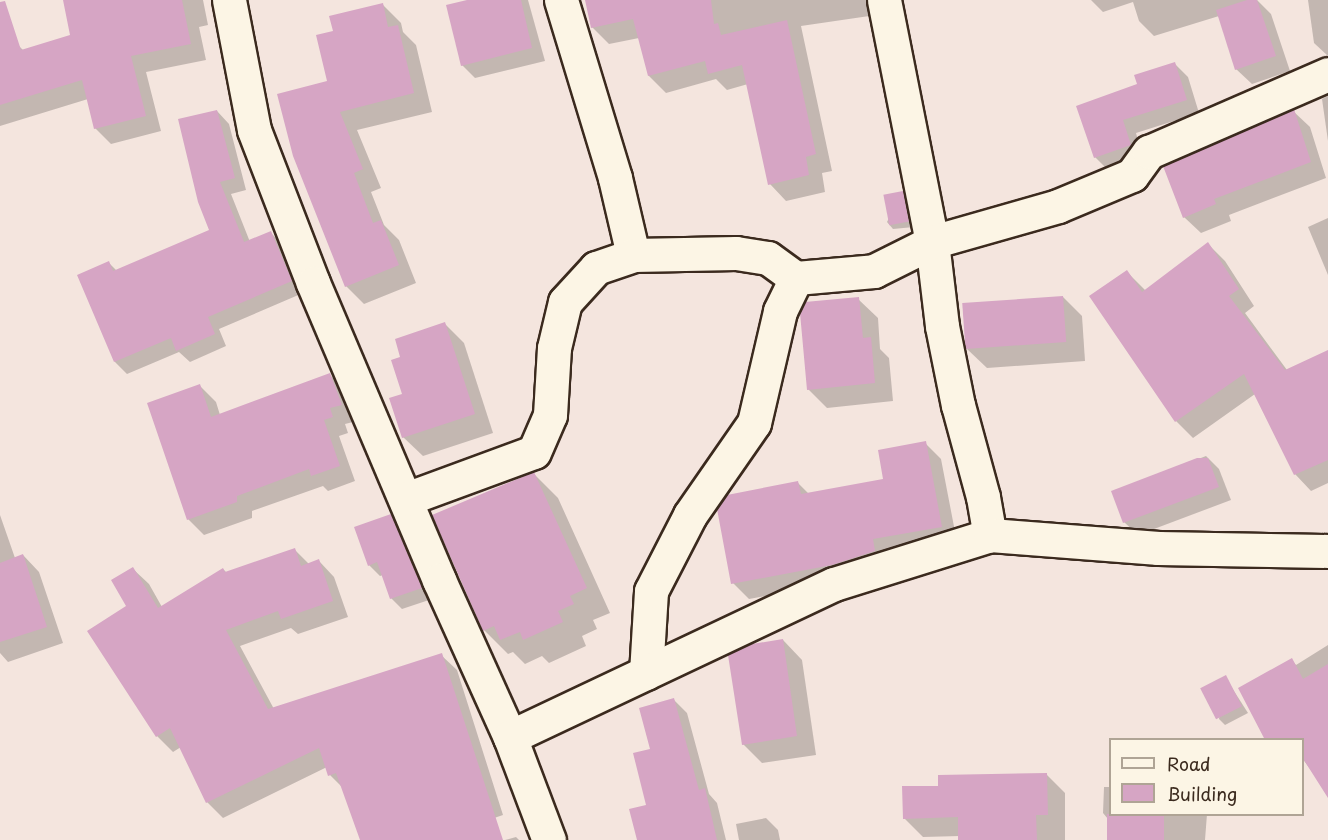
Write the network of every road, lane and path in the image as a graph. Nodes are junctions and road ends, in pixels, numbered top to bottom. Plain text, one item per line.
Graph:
1 (229, 0) edge
2 (561, 0) edge
3 (884, 0) edge
4 (1328, 74) edge
5 (932, 242) junction
6 (633, 255) junction
7 (796, 278) junction
8 (406, 499) junction
9 (990, 535) junction
10 (1328, 551) edge
11 (646, 673) junction
12 (510, 737) junction
13 (549, 840) edge

1 - 8 street
2 - 6 street
3 - 5 street
4 - 5 street
5 - 7 street
5 - 9 street
6 - 7 street
6 - 8 street
7 - 11 street
8 - 12 street
9 - 10 street
9 - 11 street
11 - 12 street
12 - 13 street

